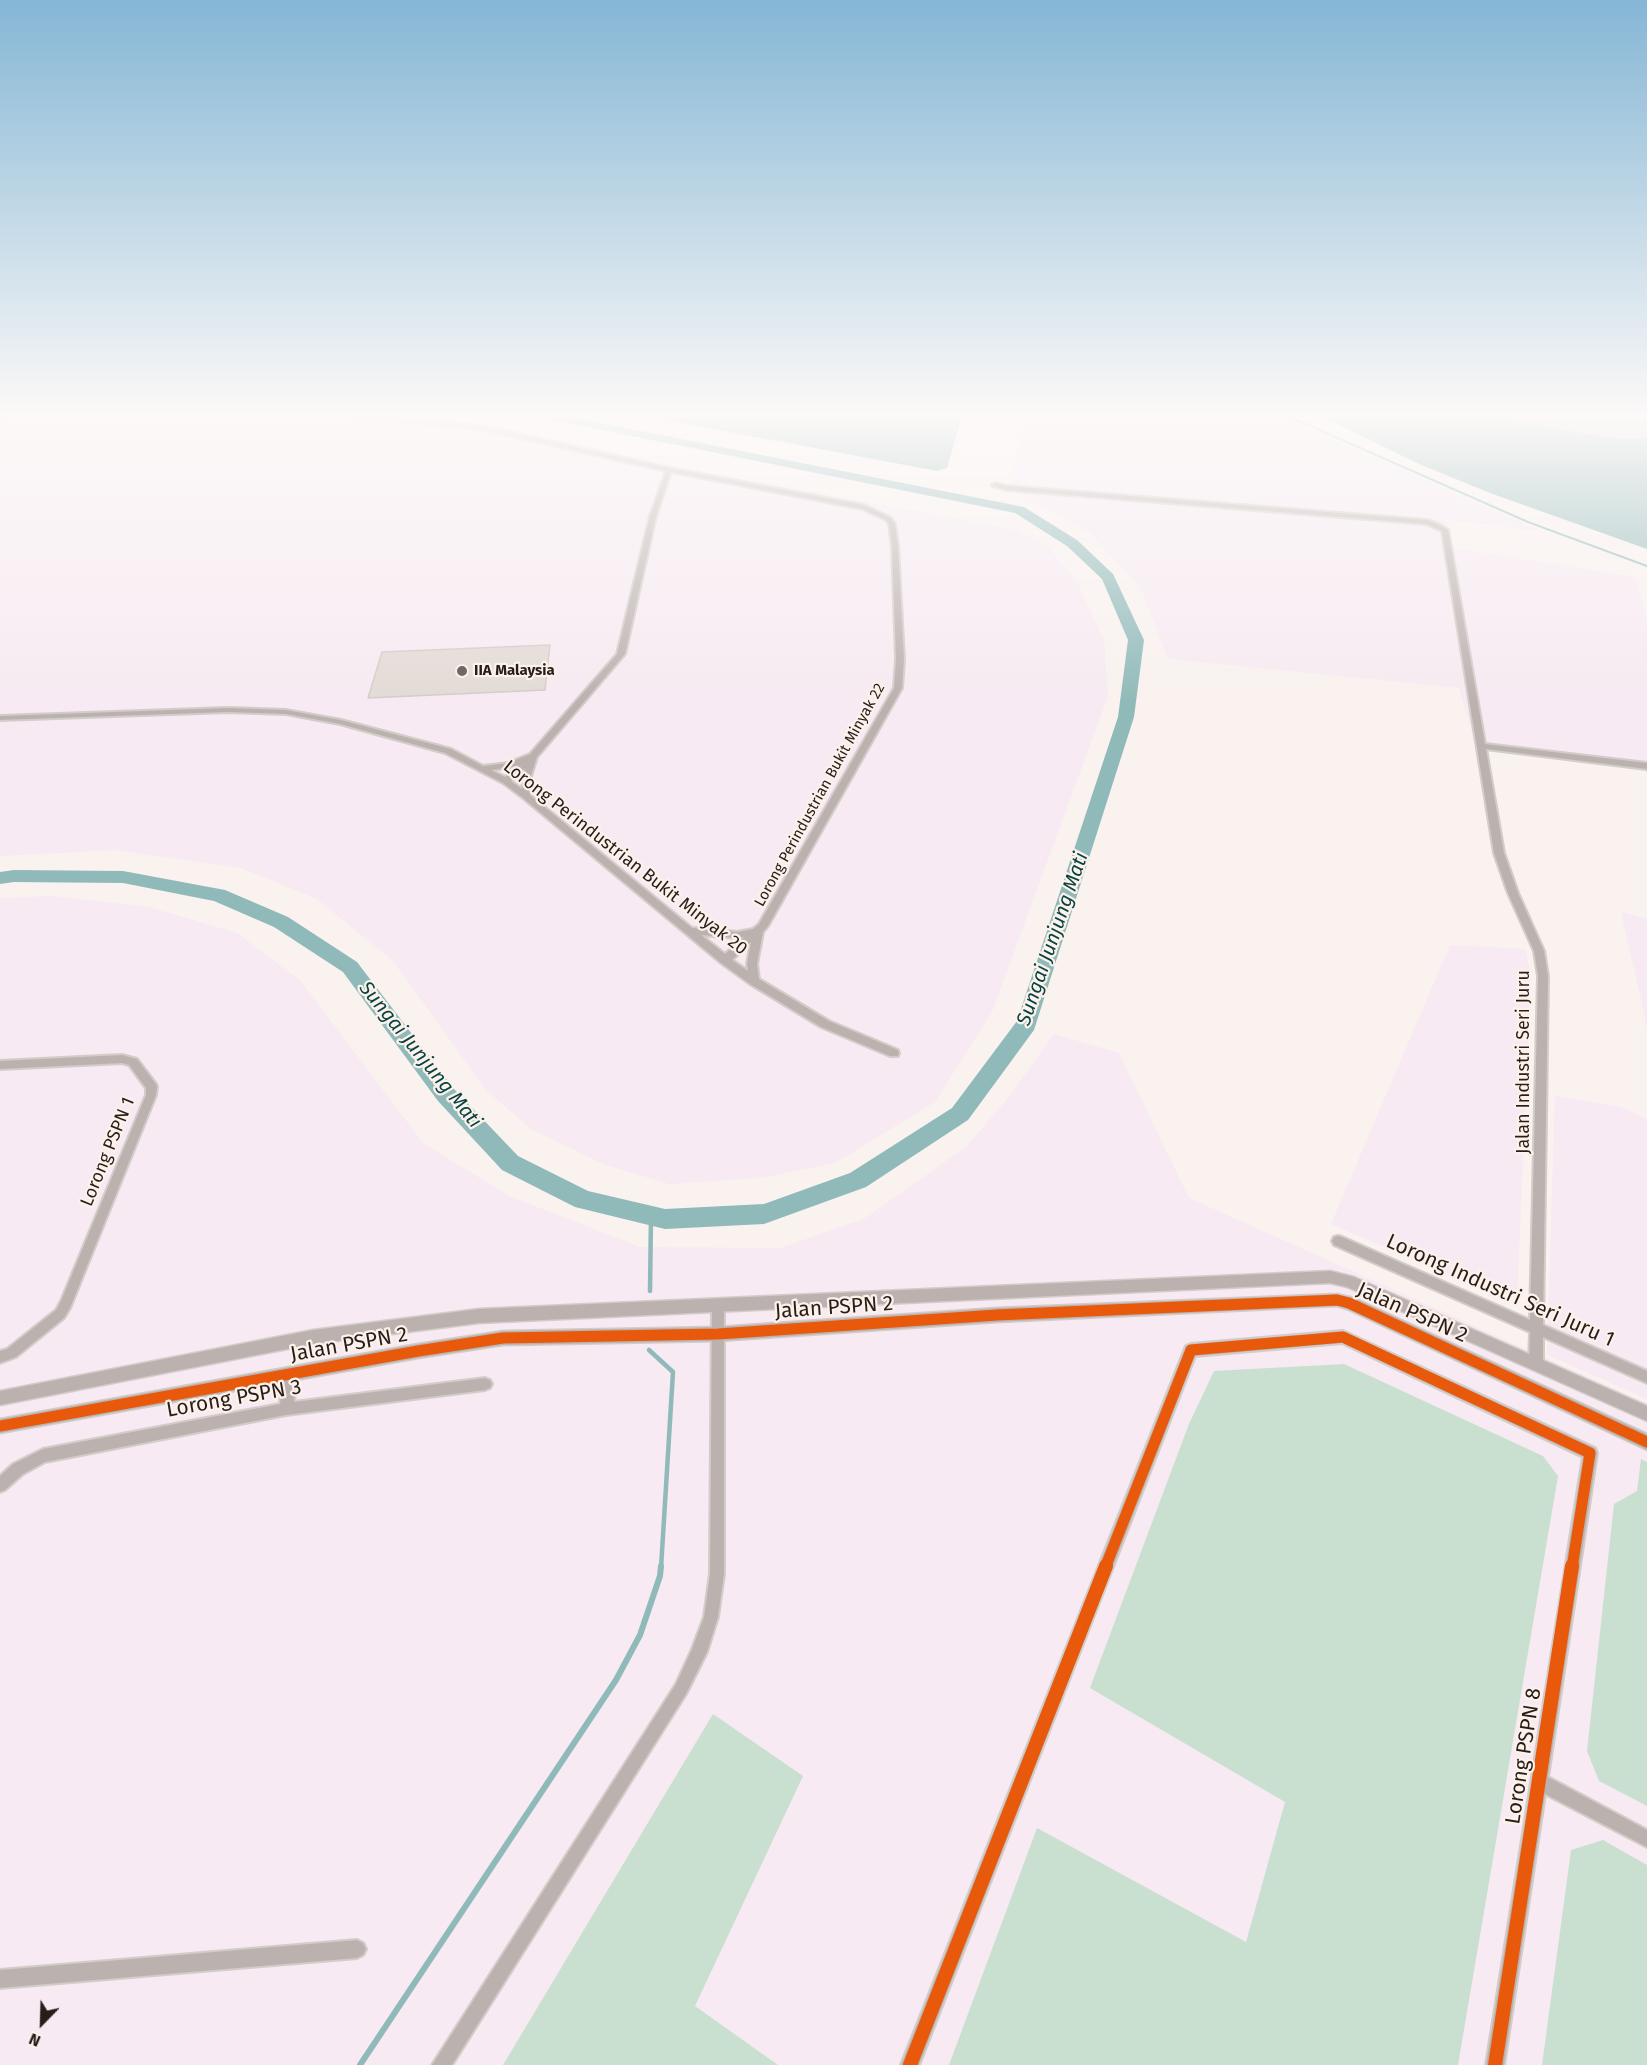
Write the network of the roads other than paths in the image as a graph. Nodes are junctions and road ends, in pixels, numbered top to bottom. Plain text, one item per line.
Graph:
1 (655, 509) edge
2 (870, 509) edge
3 (1255, 509) edge
4 (0, 718) edge
5 (1482, 746) junction
6 (533, 756) junction
7 (1647, 766) edge
8 (483, 768) junction
9 (506, 781) junction
10 (526, 796) junction
11 (691, 931) junction
12 (758, 932) junction
13 (725, 960) junction
14 (754, 981) junction
15 (894, 1053) dead end
16 (0, 1065) edge
17 (1338, 1241) dead end
18 (718, 1306) junction
19 (1537, 1329) junction
20 (718, 1334) junction
21 (0, 1358) edge
22 (1536, 1364) junction
23 (290, 1374) junction
24 (1647, 1377) edge
25 (485, 1384) dead end
26 (0, 1398) edge
27 (286, 1409) junction
28 (1647, 1414) edge
29 (0, 1426) edge
30 (1647, 1442) edge
31 (0, 1485) edge
32 (1538, 1781) junction
33 (1647, 1839) edge
34 (357, 1949) dead end
35 (0, 1979) edge
36 (441, 2065) edge
37 (910, 2065) edge
38 (1495, 2065) edge

1 - 6 street
2 - 12 street, Lorong Perindustrian Bukit Minyak 22
3 - 5 street, Jalan Industri Seri Juru
4 - 8 street, Lorong Perindustrian Bukit Minyak 20
5 - 7 street
5 - 19 street, Jalan Industri Seri Juru
6 - 8 street
6 - 9 street
6 - 10 street
8 - 9 street, Lorong Perindustrian Bukit Minyak 20
9 - 10 street, Lorong Perindustrian Bukit Minyak 20
10 - 11 street, Lorong Perindustrian Bukit Minyak 20
11 - 12 street
11 - 13 street, Lorong Perindustrian Bukit Minyak 20
12 - 13 street, Lorong Perindustrian Bukit Minyak 22
12 - 14 street
13 - 14 street, Lorong Perindustrian Bukit Minyak 20
14 - 15 street, Lorong Perindustrian Bukit Minyak 20
16 - 21 street, Lorong PSPN 1
17 - 19 street, Lorong Industri Seri Juru 1
18 - 20 street
18 - 22 street, Jalan PSPN 2
18 - 26 street, Jalan PSPN 2
19 - 22 street, Jalan Industri Seri Juru
19 - 24 street, Lorong Industri Seri Juru 1
20 - 23 street, Jalan PSPN 2
20 - 30 street, Jalan PSPN 2
20 - 36 street
22 - 28 street, Jalan PSPN 2
23 - 27 street
23 - 29 street, Jalan PSPN 2
25 - 27 street, Lorong PSPN 3
27 - 31 street, Lorong PSPN 3
32 - 33 street
32 - 37 street, Lorong PSPN 8
32 - 38 street, Lorong PSPN 8
34 - 35 street

